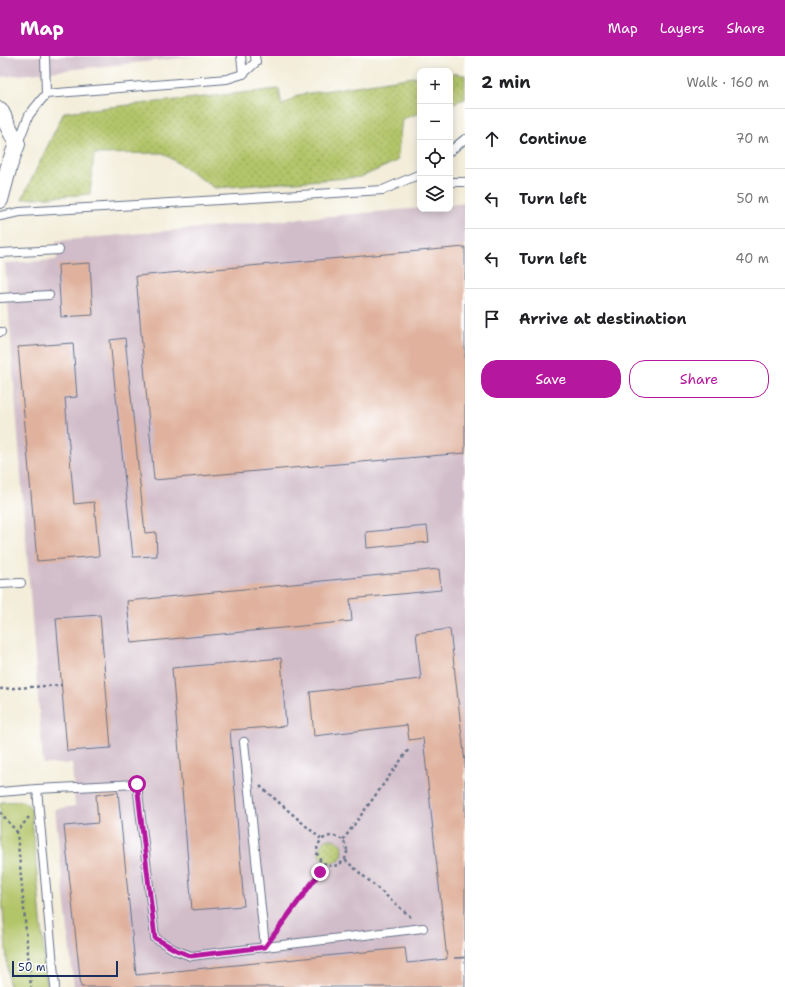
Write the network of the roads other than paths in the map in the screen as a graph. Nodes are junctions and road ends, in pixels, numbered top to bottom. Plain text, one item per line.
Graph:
1 (45, 56) edge
2 (241, 56) edge
3 (256, 56) edge
4 (245, 72) junction
5 (46, 94) junction
6 (0, 110) edge
7 (465, 139) edge
8 (17, 144) junction
9 (453, 149) edge
10 (417, 177) edge
11 (453, 182) edge
12 (465, 182) edge
13 (0, 200) edge
14 (0, 216) edge
15 (59, 250) dead end
16 (0, 253) edge
17 (49, 295) dead end
18 (0, 298) edge
19 (21, 583) dead end
20 (0, 584) edge
21 (244, 742) dead end
22 (37, 789) junction
23 (0, 792) edge
24 (423, 928) road end
25 (265, 947) junction
26 (55, 987) edge

1 - 5 lane
2 - 4 lane
3 - 4 lane
4 - 5 lane
5 - 8 lane
6 - 8 street
7 - 9 lane
8 - 13 street
10 - 14 lane
11 - 12 lane
15 - 16 lane
17 - 18 lane
19 - 20 lane
21 - 25 lane
22 - 23 lane
22 - 25 lane
22 - 26 lane
24 - 25 lane

